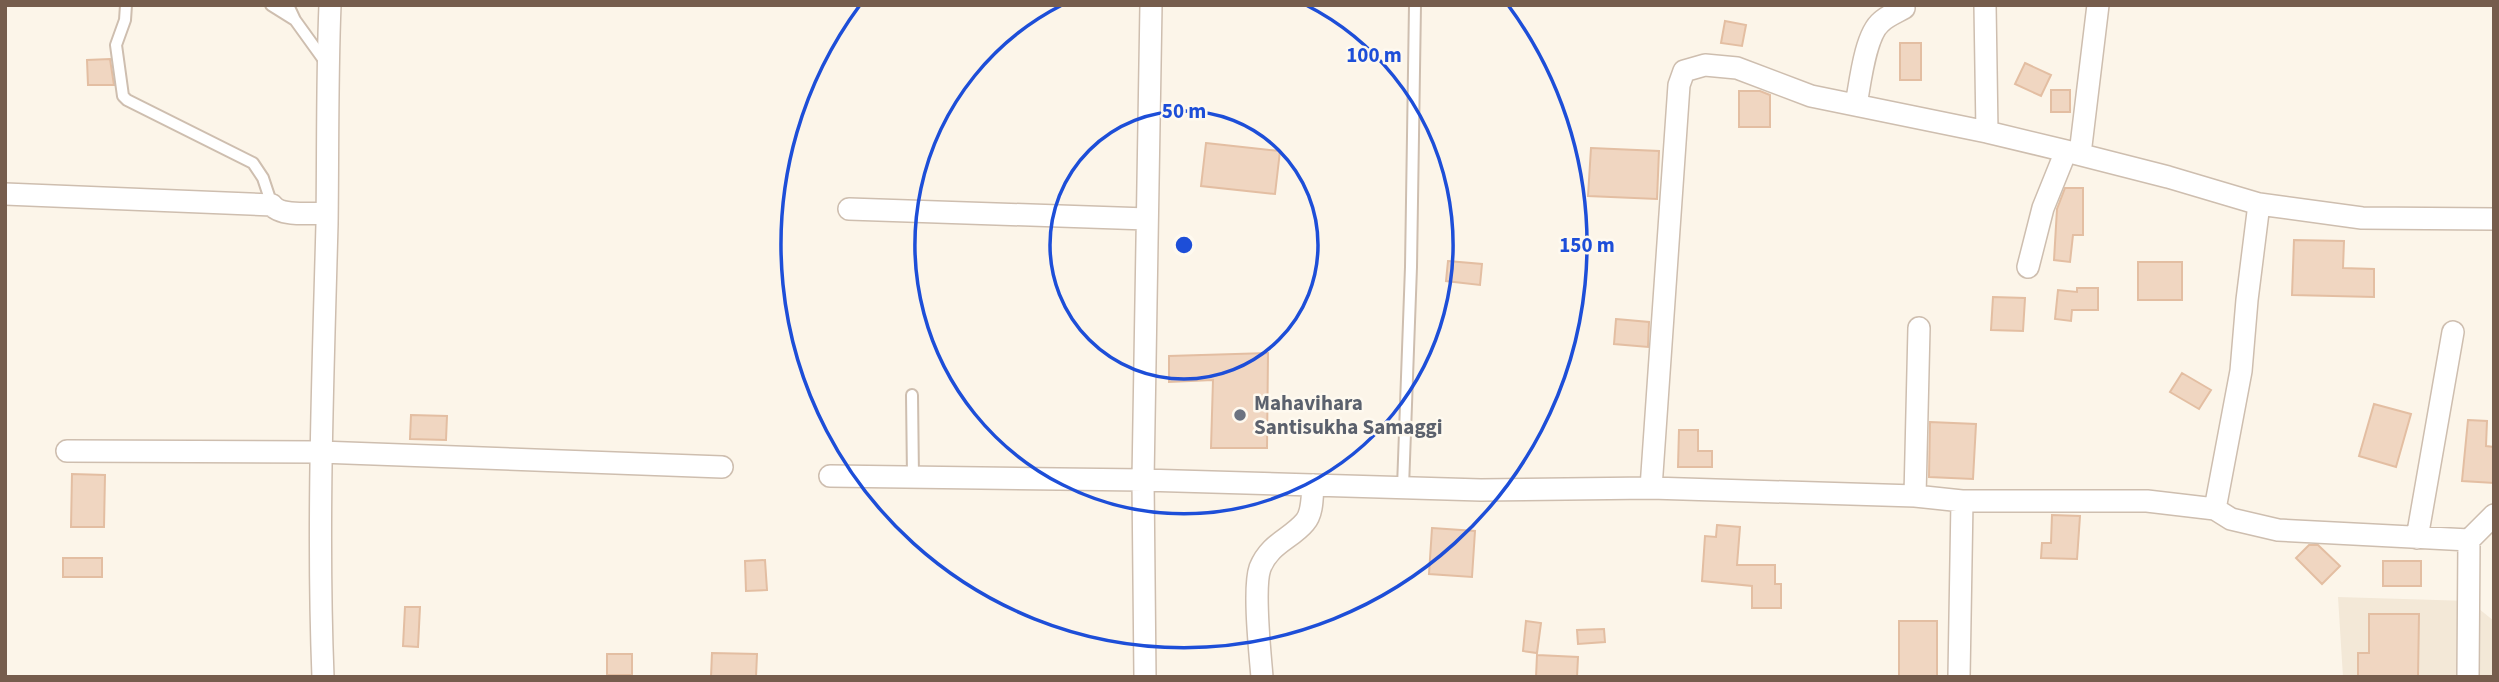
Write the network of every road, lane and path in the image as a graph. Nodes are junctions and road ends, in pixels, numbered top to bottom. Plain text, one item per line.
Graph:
1 (126, 5) edge
2 (271, 5) edge
3 (288, 5) edge
4 (330, 5) edge
5 (1151, 5) edge
6 (1415, 5) edge
7 (1985, 5) edge
8 (2098, 5) edge
9 (1905, 8) dead end
10 (295, 20) junction
11 (327, 66) junction
12 (1856, 105) junction
13 (1987, 132) junction
14 (2073, 152) junction
15 (5, 194) edge
16 (2259, 204) junction
17 (272, 205) junction
18 (849, 209) dead end
19 (327, 214) junction
20 (1147, 219) junction
21 (2494, 219) edge
22 (2028, 267) dead end
23 (1919, 328) dead end
24 (2453, 332) dead end
25 (912, 395) dead end
26 (68, 451) dead end
27 (320, 452) junction
28 (722, 467) dead end
29 (830, 476) dead end
30 (913, 477) junction
31 (1143, 480) junction
32 (1312, 485) junction
33 (1403, 488) junction
34 (1651, 488) junction
35 (1915, 496) junction
36 (1962, 501) junction
37 (2215, 509) junction
38 (2494, 514) edge
39 (2417, 538) junction
40 (2469, 540) junction
41 (324, 677) edge
42 (1145, 677) edge
43 (1262, 677) edge
44 (1959, 677) edge
45 (2468, 677) edge

1 - 17 lane
2 - 10 lane
3 - 10 lane
4 - 11 street
5 - 20 street
6 - 33 lane
7 - 13 street
8 - 14 street
9 - 12 street
10 - 11 lane
11 - 19 street
12 - 13 street
12 - 34 street
13 - 14 street
14 - 16 street
14 - 22 street
15 - 17 street
16 - 21 street
16 - 37 street
17 - 19 street
18 - 20 street
19 - 27 street
20 - 31 street
23 - 35 street
24 - 39 street
25 - 30 lane
26 - 27 street
27 - 28 street
27 - 41 street
29 - 30 street
30 - 31 street
31 - 32 street
31 - 42 street
32 - 33 street
32 - 43 street
33 - 34 street
34 - 35 street
35 - 36 street
36 - 37 street
36 - 44 street
37 - 39 street
38 - 40 street
39 - 40 street
40 - 45 street

